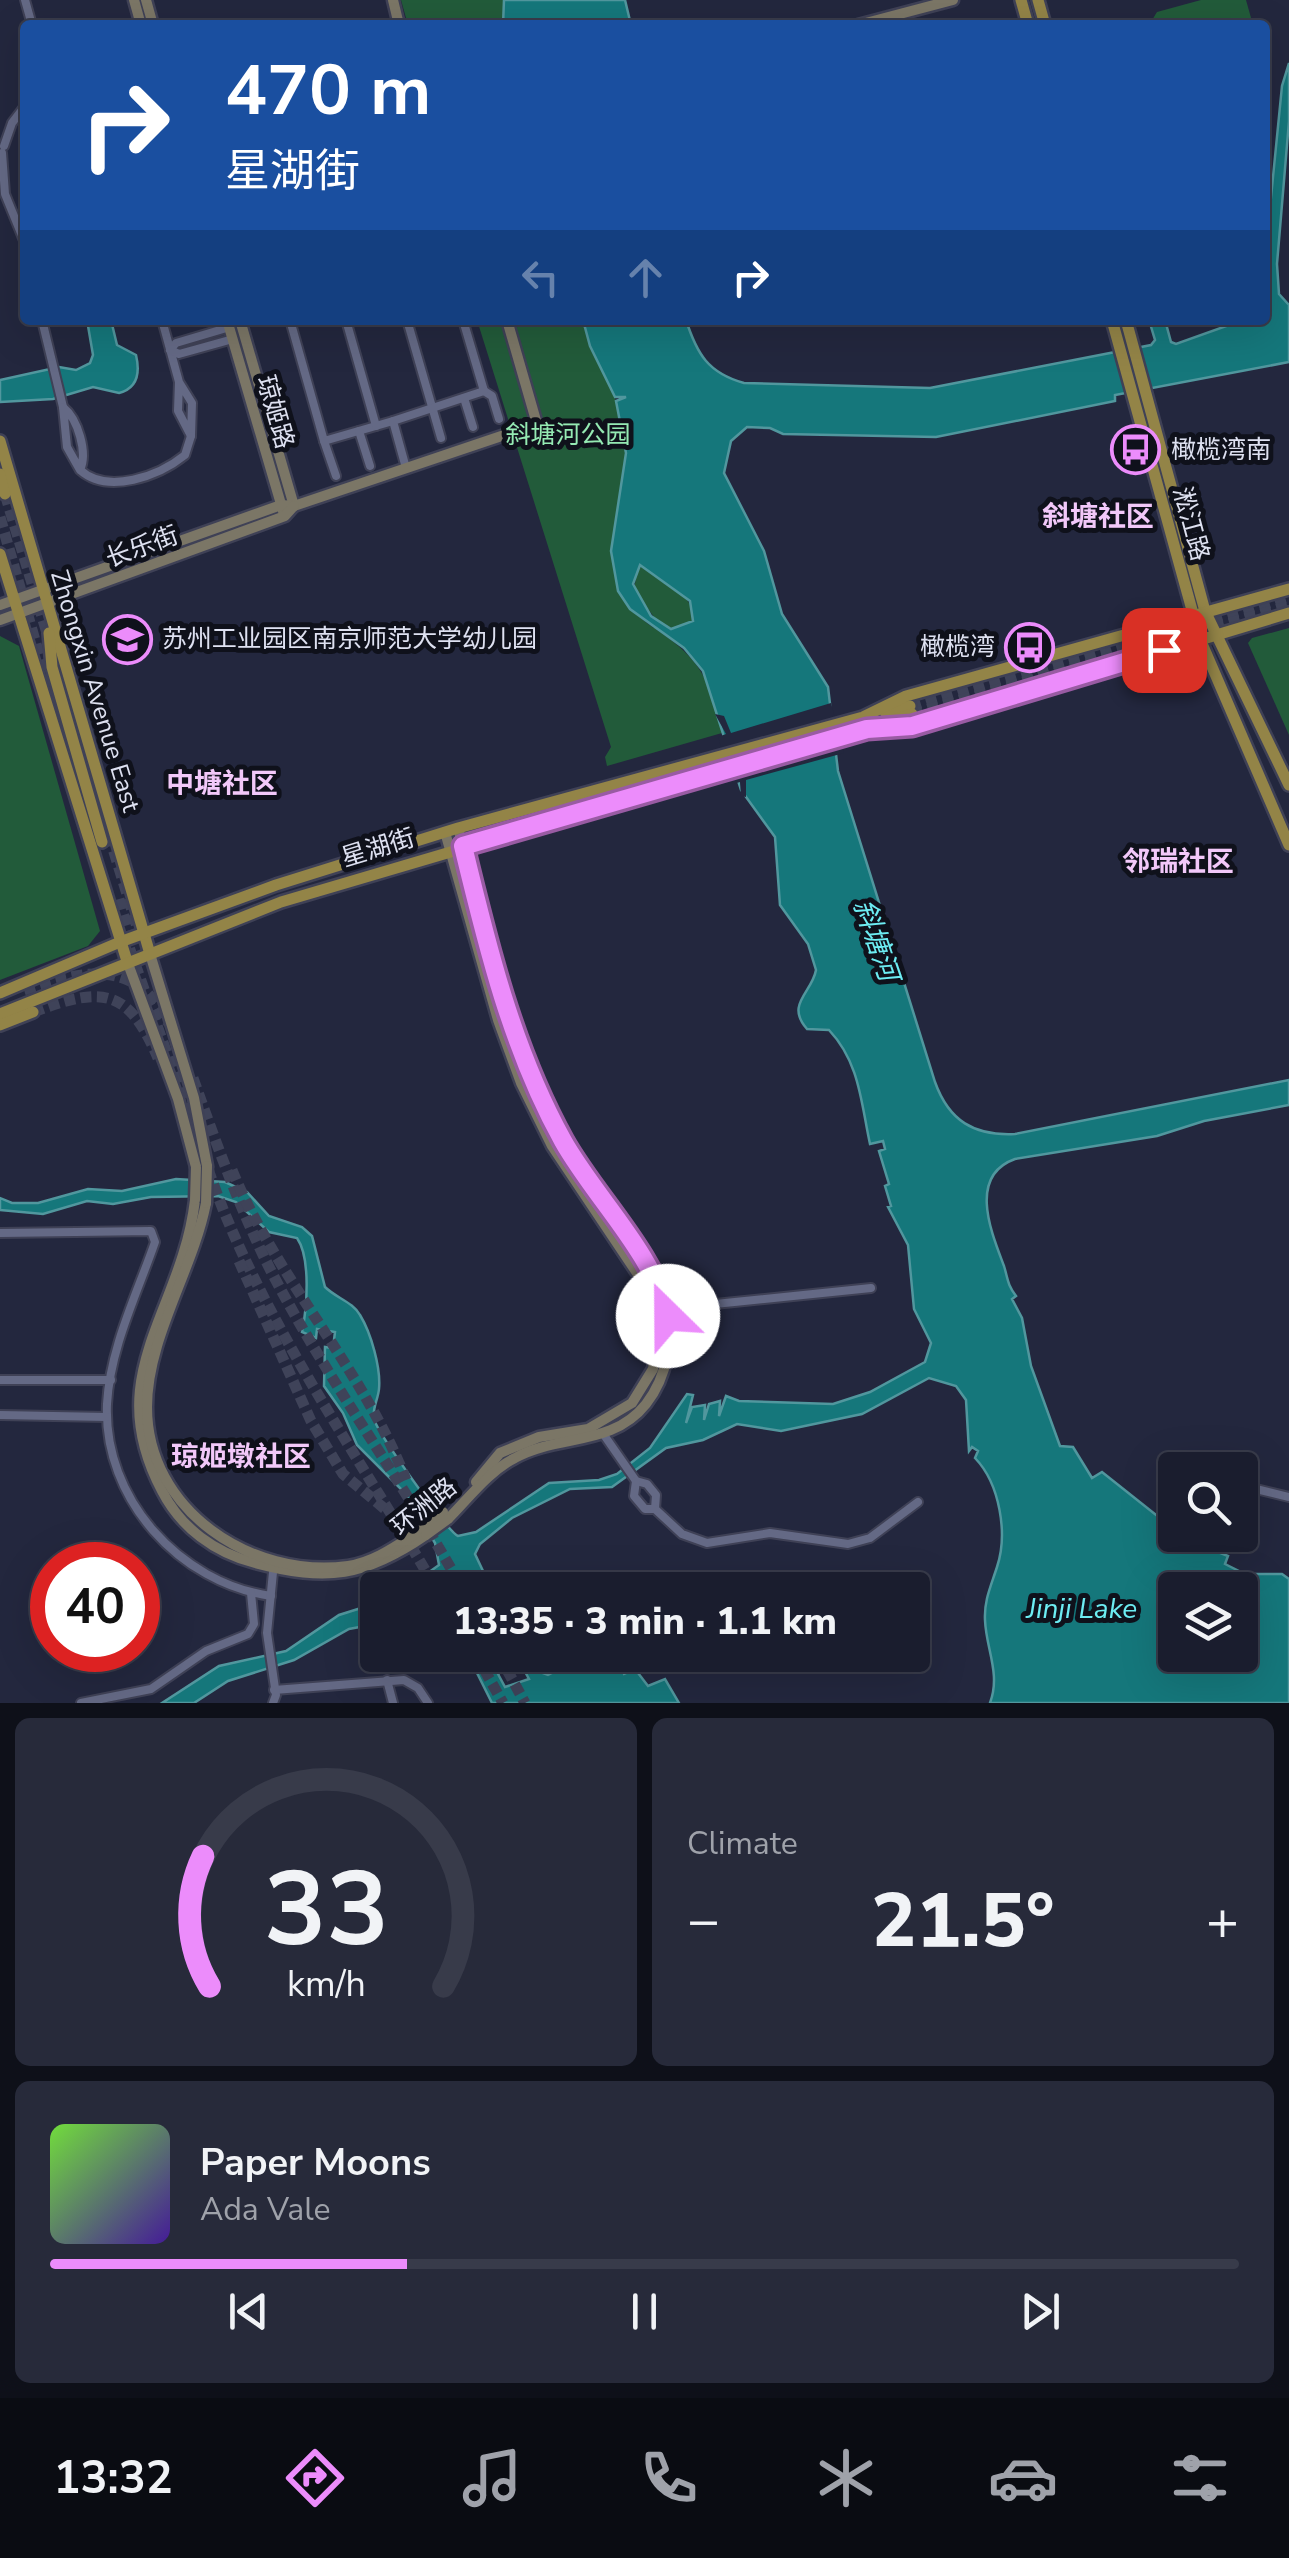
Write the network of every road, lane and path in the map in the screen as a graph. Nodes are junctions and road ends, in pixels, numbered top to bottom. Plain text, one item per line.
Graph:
1 (953, 0) edge
2 (877, 20) edge
3 (20, 112) edge
4 (2, 148) edge
5 (20, 230) edge
6 (43, 325) edge
7 (163, 325) edge
8 (291, 325) edge
9 (347, 325) edge
10 (408, 325) edge
11 (464, 325) edge
12 (508, 325) edge
13 (1113, 325) edge
14 (1127, 325) edge
15 (232, 326) edge
16 (170, 350) junction
17 (179, 382) junction
18 (484, 391) junction
19 (1140, 396) junction
20 (464, 398) junction
21 (432, 409) junction
22 (499, 419) dead end
23 (393, 421) junction
24 (376, 426) junction
25 (473, 427) dead end
26 (358, 431) junction
27 (191, 436) junction
28 (441, 438) dead end
29 (324, 440) junction
30 (0, 441) edge
31 (370, 466) dead end
32 (406, 468) junction
33 (0, 474) edge
34 (336, 476) dead end
35 (6, 494) dead end
36 (294, 506) junction
37 (283, 510) junction
38 (0, 554) edge
39 (1289, 589) edge
40 (42, 591) junction
41 (14, 600) junction
42 (0, 605) edge
43 (46, 605) junction
44 (21, 613) junction
45 (1199, 613) junction
46 (1289, 613) edge
47 (0, 620) edge
48 (1217, 634) junction
49 (1200, 639) junction
50 (911, 710) tunnel mouth
51 (865, 723) junction
52 (1289, 786) edge
53 (451, 830) junction
54 (102, 842) dead end
55 (1289, 845) edge
56 (456, 848) junction
57 (144, 933) junction
58 (120, 942) junction
59 (150, 954) junction
60 (127, 961) junction
61 (24, 990) tunnel mouth
62 (0, 996) edge
63 (33, 1012) tunnel mouth
64 (0, 1014) edge
65 (0, 1025) edge
66 (201, 1166) junction
67 (0, 1233) edge
68 (871, 1288) dead end
69 (666, 1309) junction
70 (0, 1380) edge
71 (111, 1380) junction
72 (0, 1416) edge
73 (107, 1417) junction
74 (604, 1434) junction
75 (492, 1472) junction
76 (635, 1480) junction
77 (1258, 1489) edge
78 (1289, 1497) edge
79 (918, 1502) dead end
80 (656, 1509) junction
81 (274, 1563) junction
82 (251, 1593) junction
83 (271, 1596) junction
84 (386, 1680) junction
85 (274, 1696) edge
86 (81, 1703) edge
87 (286, 1703) edge
88 (393, 1703) edge
89 (428, 1703) edge

1 - 2 street
3 - 4 street
4 - 5 street
6 - 27 street
7 - 16 street
8 - 29 street
9 - 24 street
10 - 21 street
11 - 18 street
12 - 32 street, 长乐街
13 - 19 main road, 淞江路
14 - 19 main road, 淞江路
15 - 16 street
15 - 36 street, 琼姬路
15 - 37 street, 琼姬路
16 - 17 street
17 - 27 street
17 - 27 street
18 - 20 street
18 - 22 street
19 - 45 main road, 淞江路
20 - 21 street
20 - 25 street
21 - 23 street
21 - 28 street
23 - 24 street
23 - 32 street
24 - 26 street
26 - 29 street
26 - 31 street
29 - 34 street
30 - 40 main road, Zhongxin Avenue East
32 - 36 street, 长乐街
33 - 35 main road
36 - 37 street, 长乐街
37 - 40 street, 长乐街
37 - 43 street, 长乐街
38 - 41 main road, Zhongxin Avenue East
39 - 45 main road
40 - 41 street, 长乐街
40 - 43 main road, Zhongxin Avenue East
41 - 42 street, 长乐街
41 - 44 main road, Zhongxin Avenue East
43 - 44 street, 长乐街
43 - 54 main road
43 - 57 main road, Zhongxin Avenue East
44 - 47 street, 长乐街
44 - 58 main road, Zhongxin Avenue East
45 - 48 main road, 淞江路
45 - 49 main road, 淞江路
45 - 51 main road
46 - 48 main road
48 - 49 main road
48 - 52 main road, 淞江路
49 - 51 main road
49 - 55 main road, 淞江路
50 - 51 main road
51 - 53 main road, 星湖街
51 - 56 main road, 星湖街
53 - 56 street, 环洲路
53 - 57 main road, 星湖街
56 - 59 main road, 星湖街
56 - 69 street, 环洲路
56 - 75 street, 环洲路
57 - 58 main road, 星湖街
57 - 59 main road, Zhongxin Avenue East
58 - 60 main road, Zhongxin Avenue East
58 - 62 main road, 星湖街
59 - 60 main road, 星湖街
59 - 66 street, 环洲路
60 - 64 main road, 星湖街
60 - 66 street, 环洲路
61 - 62 main road
63 - 65 main road
66 - 81 street, 环洲路, bridge
67 - 71 street
68 - 69 street
69 - 74 street, 环洲路
70 - 71 street
71 - 73 street
72 - 73 street
73 - 82 street
74 - 75 street, 环洲路
74 - 76 street
75 - 81 street, 环洲路, bridge
76 - 80 street
76 - 80 street
77 - 78 street
79 - 80 street
81 - 83 street
82 - 83 street
82 - 86 street
83 - 85 street
84 - 85 street
84 - 88 street
84 - 89 street
85 - 87 street

